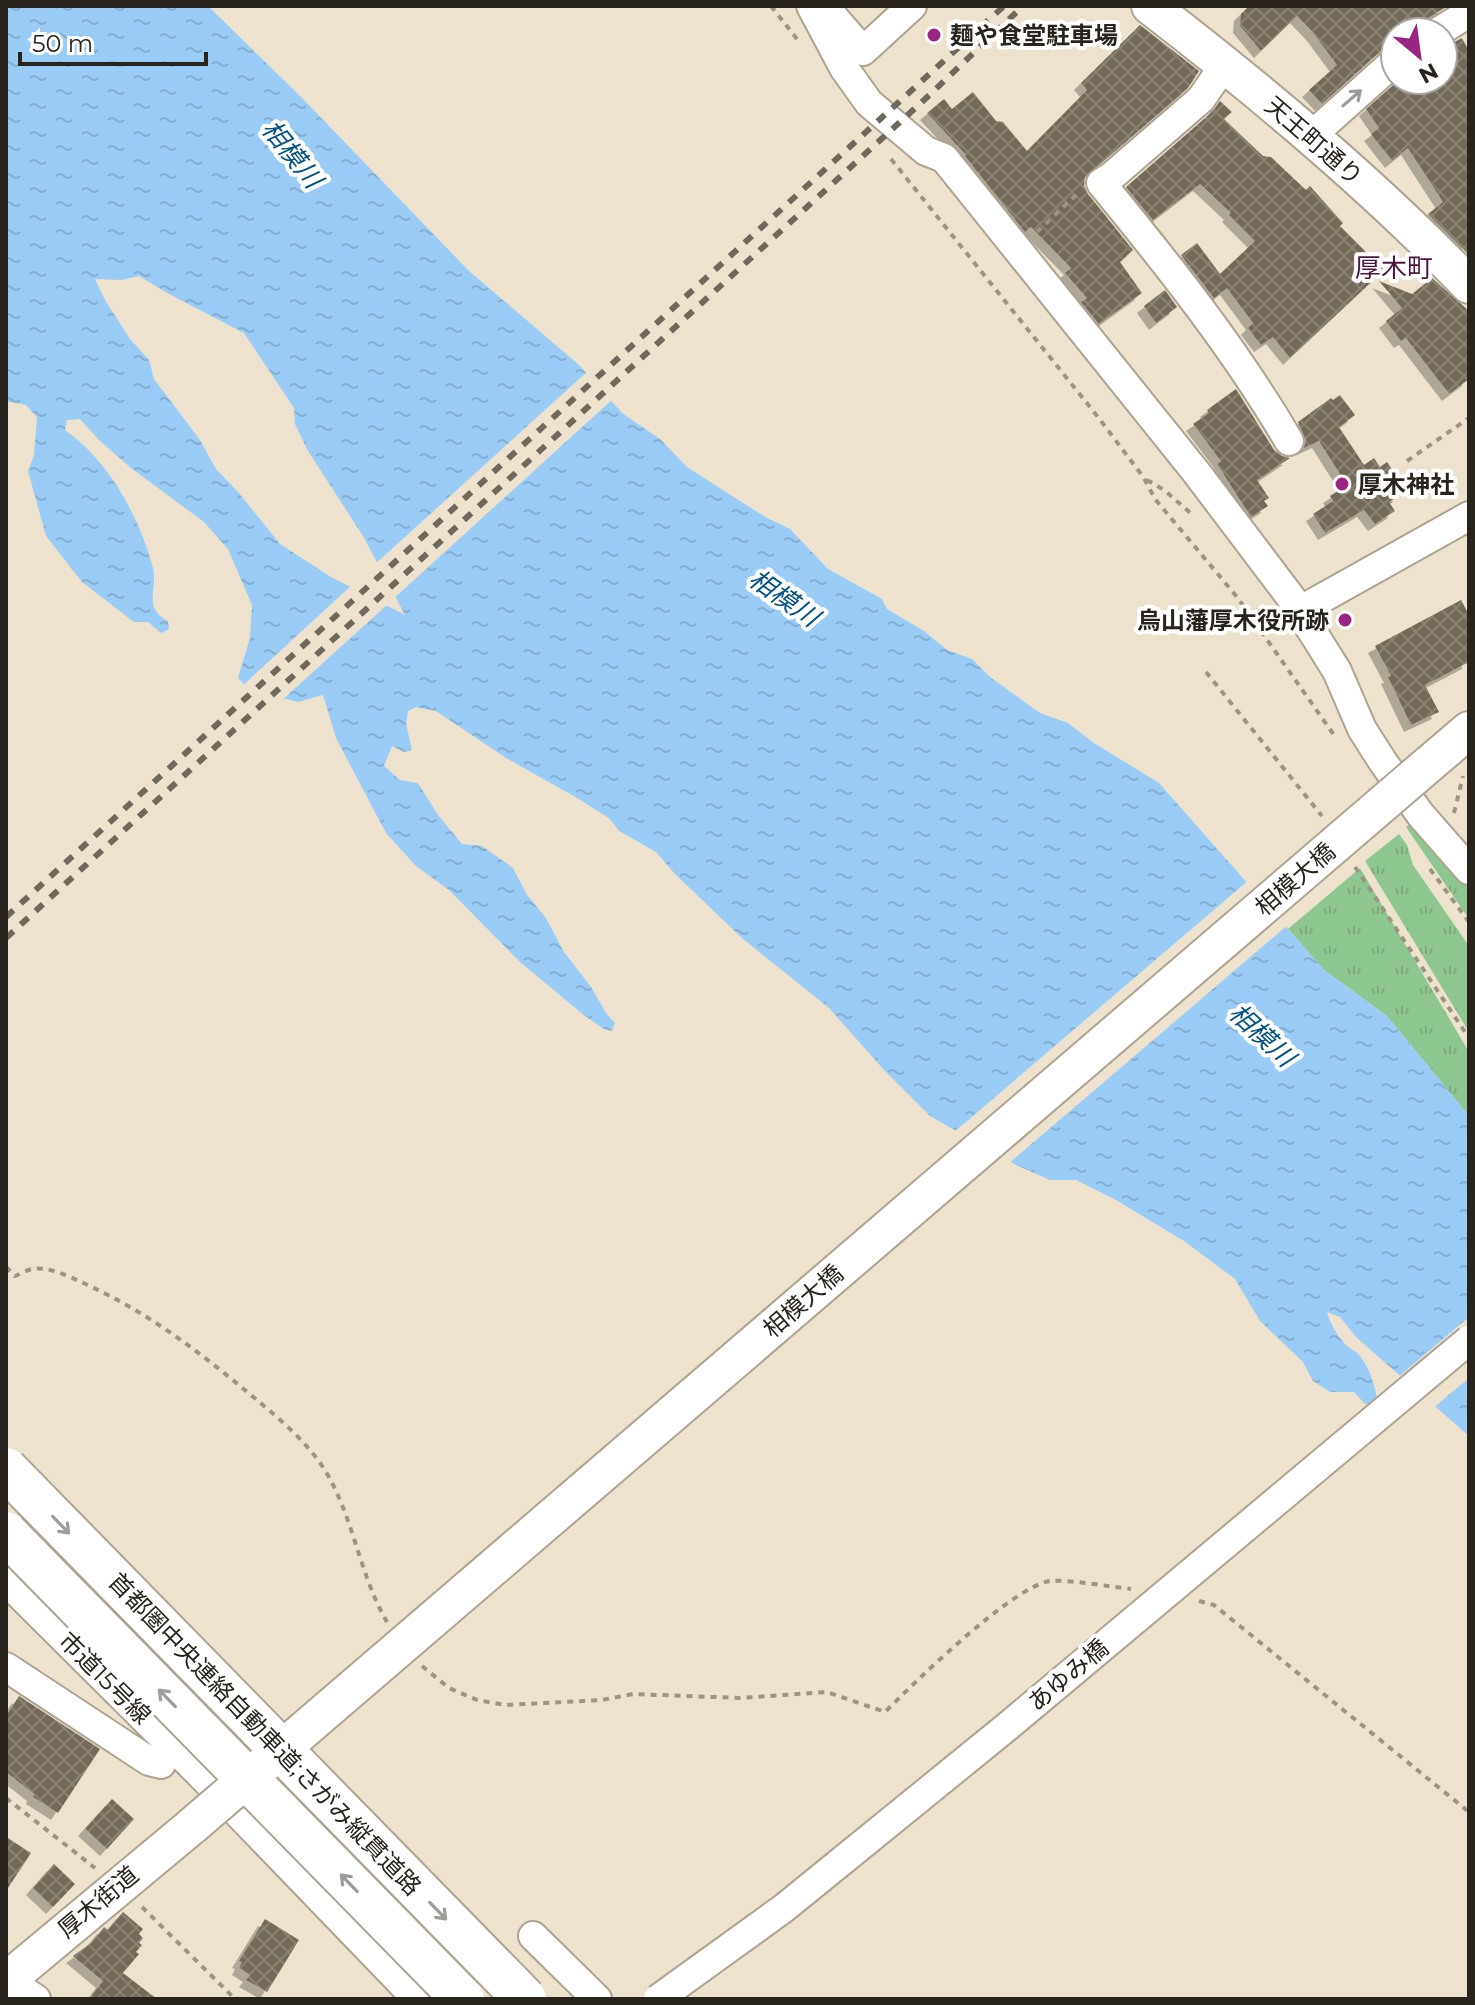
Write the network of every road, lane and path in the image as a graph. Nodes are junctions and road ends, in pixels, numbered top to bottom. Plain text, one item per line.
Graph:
1 (771, 6) edge
2 (811, 6) edge
3 (824, 6) edge
4 (912, 6) edge
5 (1150, 6) edge
6 (800, 43) dead end
7 (1225, 64) junction
8 (1379, 75) edge
9 (1311, 136) junction
10 (887, 153) dead end
11 (1101, 183) junction
12 (1033, 237) dead end
13 (1469, 285) edge
14 (1469, 418) edge
15 (1289, 441) dead end
16 (1407, 461) dead end
17 (1469, 516) edge
18 (1301, 610) junction
19 (1284, 663) dead end
20 (1469, 730) edge
21 (1469, 870) edge
22 (6, 1267) edge
23 (1469, 1340) edge
24 (6, 1469) edge
25 (6, 1533) edge
26 (6, 1581) edge
27 (1136, 1589) dead end
28 (1188, 1599) dead end
29 (388, 1625) dead end
30 (420, 1665) dead end
31 (6, 1667) edge
32 (161, 1764) dead end
33 (6, 1798) edge
34 (1469, 1812) edge
35 (192, 1826) joint
36 (102, 1873) dead end
37 (131, 1897) dead end
38 (533, 1936) dead end
39 (22, 1990) edge
40 (235, 1999) edge
41 (417, 1999) edge
42 (463, 1999) edge
43 (525, 1999) edge
44 (597, 1999) edge
45 (658, 1999) edge

1 - 6 path
2 - 18 street
3 - 4 street
5 - 7 main road, 天王町通り
7 - 9 main road, 天王町通り
7 - 11 street
9 -> 8 street
9 - 13 main road, 天王町通り
10 - 19 path
11 - 12 path
11 - 15 street
14 - 16 path
17 - 18 street
18 - 21 street
20 - 35 main road, 相模大橋, bridge
22 - 29 path
23 - 45 street, あゆみ橋, bridge
24 -> 43 highway, 首都圏中央連絡自動車道;さがみ縦貫道路, bridge
42 -> 25 highway, 首都圏中央連絡自動車道;さがみ縦貫道路, bridge
26 - 41 street, 市道15号線
27 - 30 path
28 - 34 path
31 - 32 street
33 - 36 path
35 - 39 main road, 厚木街道
37 - 40 path
38 - 44 street

